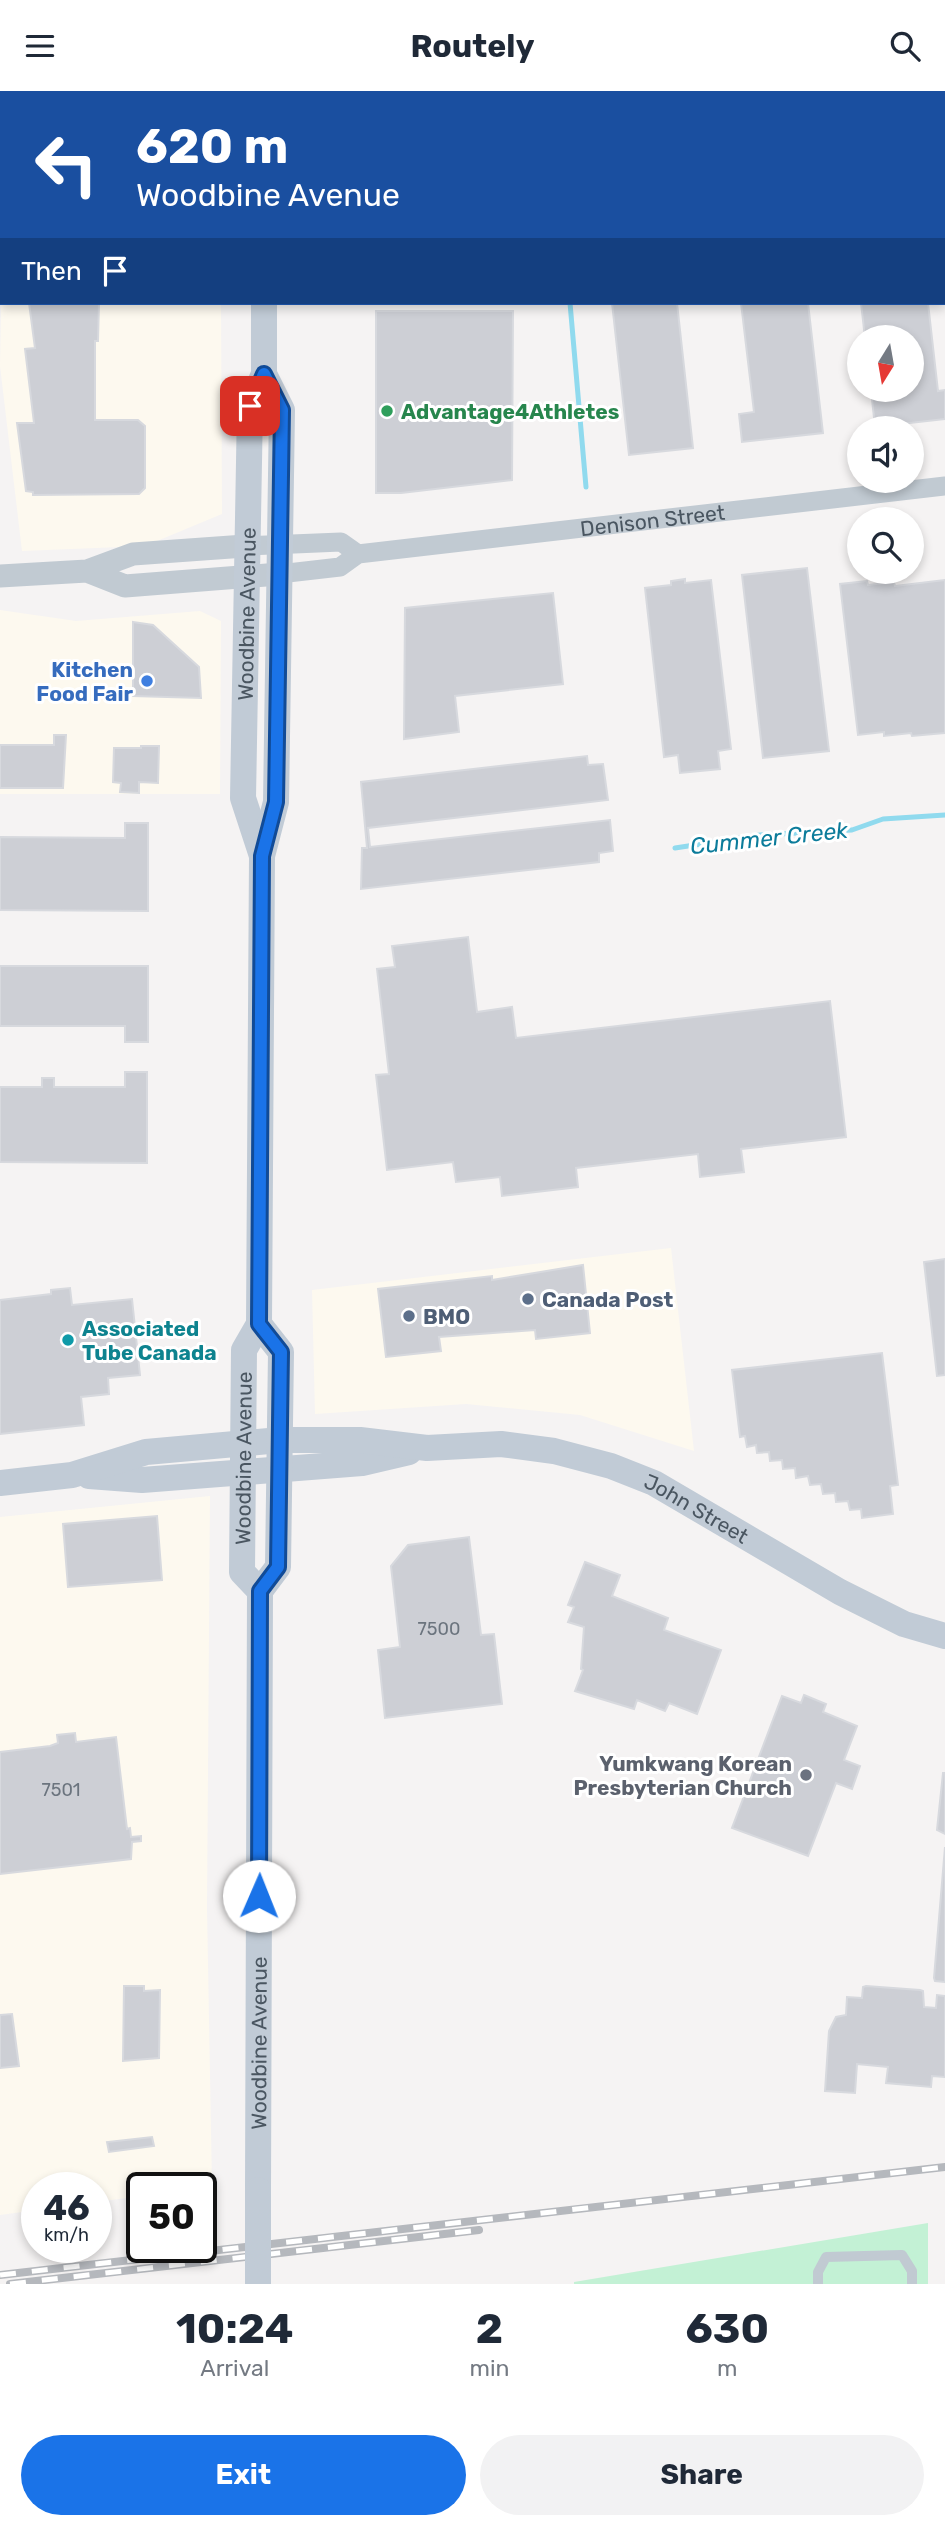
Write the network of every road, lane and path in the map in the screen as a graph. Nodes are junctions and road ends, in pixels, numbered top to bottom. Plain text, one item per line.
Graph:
1 (264, 305) edge
2 (264, 374) junction
3 (945, 486) edge
4 (281, 545) junction
5 (245, 546) junction
6 (358, 554) junction
7 (87, 571) junction
8 (279, 574) junction
9 (0, 576) edge
10 (245, 578) junction
11 (262, 856) junction
12 (259, 1324) junction
13 (280, 1440) junction
14 (242, 1443) junction
15 (427, 1448) junction
16 (278, 1469) junction
17 (242, 1471) junction
18 (72, 1475) junction
19 (0, 1483) edge
20 (260, 1591) junction
21 (945, 1636) edge
22 (258, 2284) edge
23 (818, 2284) edge
24 (912, 2284) edge

1 - 2 main road, Woodbine Avenue
2 - 4 main road, Woodbine Avenue
2 - 5 main road, Woodbine Avenue
3 - 6 street, Denison Street
4 - 5 street, Denison Street
4 - 6 street, Denison Street
4 - 8 main road, Woodbine Avenue
5 - 7 street, Denison Street
5 - 10 main road, Woodbine Avenue
6 - 8 street, Denison Street
7 - 9 street, Denison Street
7 - 10 street, Denison Street
8 - 10 street, Denison Street
8 - 11 main road, Woodbine Avenue
10 - 11 main road, Woodbine Avenue
11 - 12 main road, Woodbine Avenue
12 - 13 main road, Woodbine Avenue
12 - 14 main road, Woodbine Avenue
13 - 14 main road, John Street
13 - 15 main road, John Street
13 - 16 main road, Woodbine Avenue
14 - 17 main road, Woodbine Avenue
14 - 18 main road, John Street
15 - 16 main road, John Street
15 - 21 main road, John Street
16 - 17 main road, John Street
16 - 20 main road, Woodbine Avenue
17 - 18 main road, John Street
17 - 20 main road, Woodbine Avenue
18 - 19 main road
20 - 22 main road, Woodbine Avenue, bridge
23 - 24 lane

